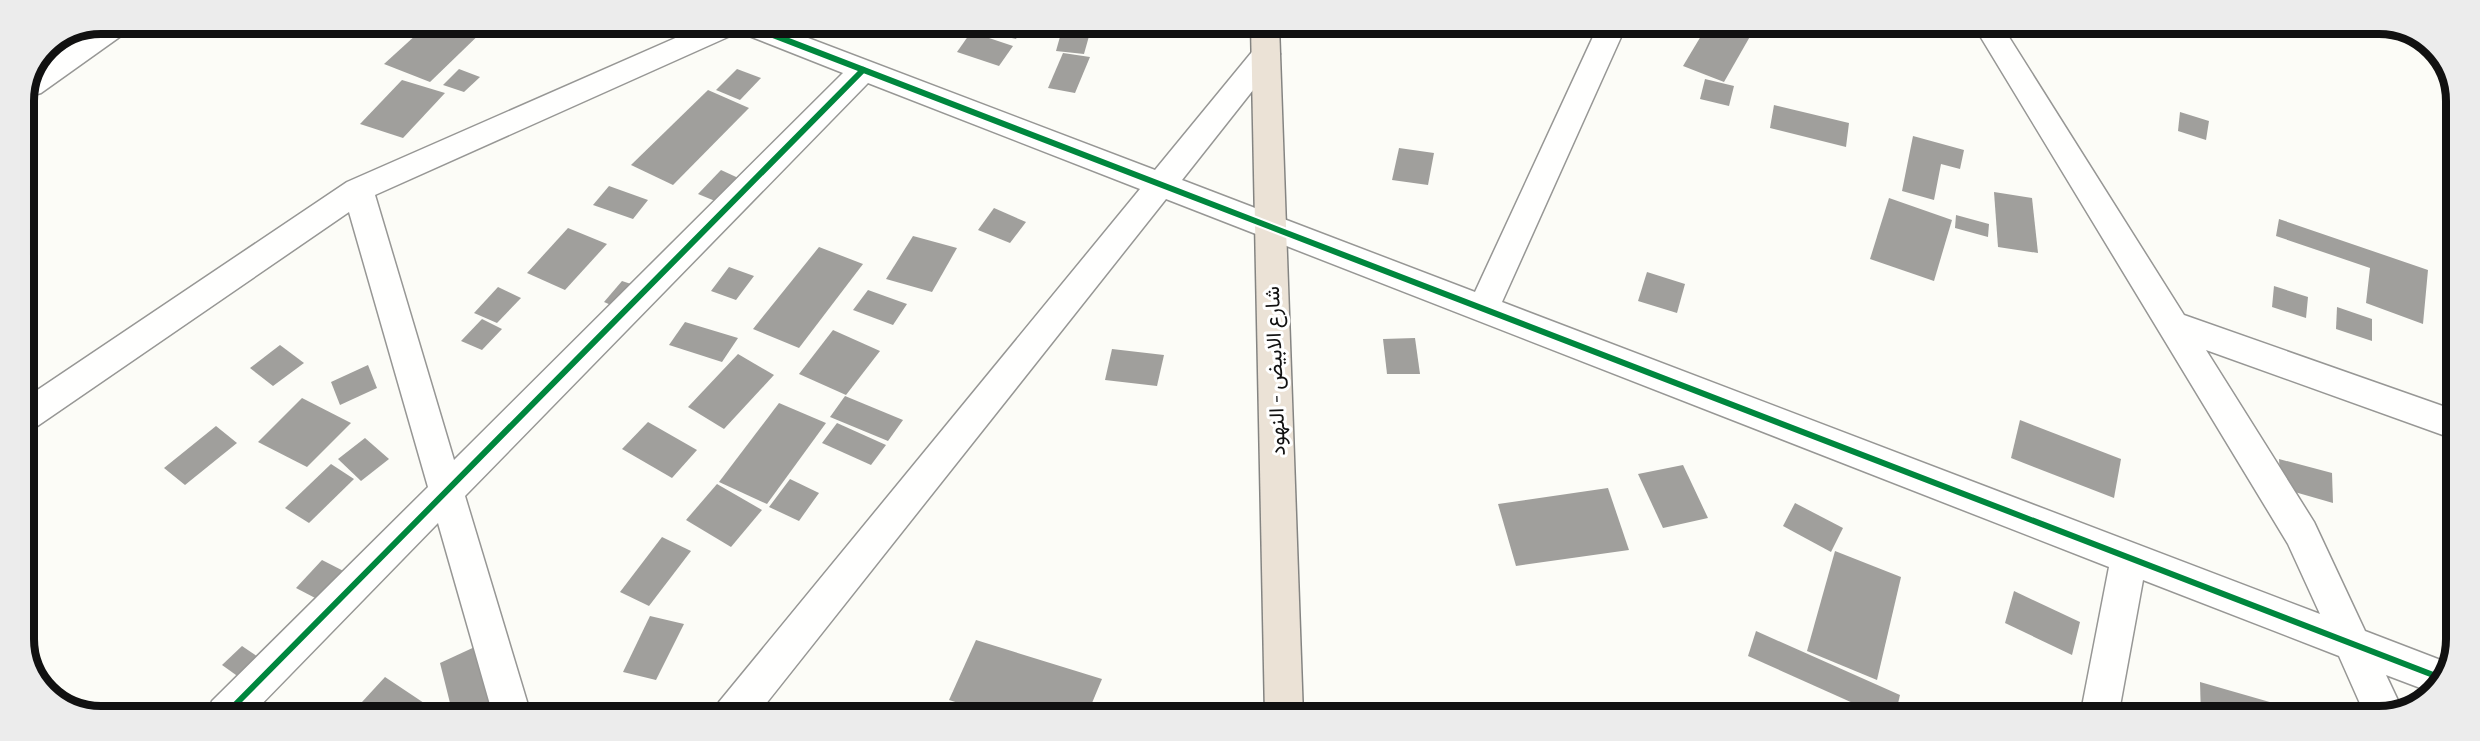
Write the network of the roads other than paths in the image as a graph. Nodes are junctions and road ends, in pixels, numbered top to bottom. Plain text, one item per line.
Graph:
1 (102, 35) edge
2 (707, 35) edge
3 (773, 35) edge
4 (1608, 35) edge
5 (1994, 35) edge
6 (1266, 40) edge
7 (863, 70) junction
8 (39, 80) edge
9 (1160, 186) junction
10 (358, 190) junction
11 (1271, 228) junction
12 (1482, 310) junction
13 (2171, 324) junction
14 (35, 410) edge
15 (2446, 421) edge
16 (447, 491) junction
17 (2128, 558) junction
18 (2352, 645) junction
19 (2435, 676) edge
20 (234, 706) edge
21 (509, 706) edge
22 (740, 706) edge
23 (1284, 706) edge
24 (2101, 706) edge
25 (2381, 706) edge

1 - 8 street
2 - 10 street
3 - 7 street
4 - 12 street
5 - 13 street
6 - 9 street
6 - 11 highway, شارع الابيض - النهود
7 - 9 street
7 - 16 street
9 - 11 street
9 - 22 street
10 - 14 street
10 - 16 street
11 - 12 street
11 - 23 highway, شارع الابيض - النهود
12 - 17 street
13 - 15 street
13 - 18 street
16 - 20 street
16 - 21 street
17 - 18 street
17 - 24 street
18 - 19 street
18 - 25 street

